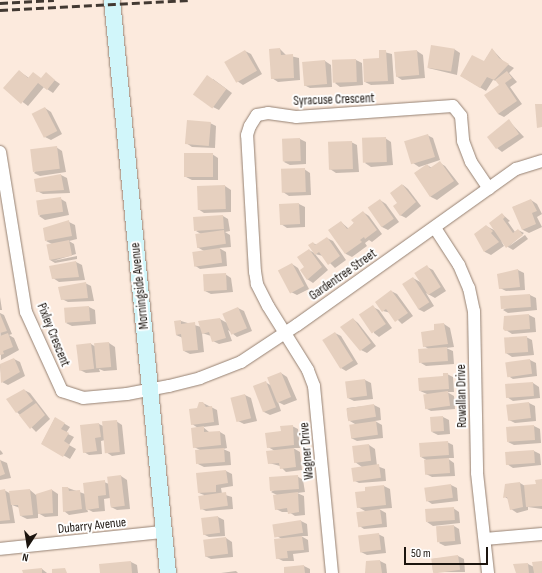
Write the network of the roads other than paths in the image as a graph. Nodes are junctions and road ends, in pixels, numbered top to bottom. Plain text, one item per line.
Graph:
1 (112, 0) edge
2 (0, 152) edge
3 (542, 161) edge
4 (489, 189) junction
5 (435, 228) junction
6 (284, 334) junction
7 (150, 390) junction
8 (164, 532) junction
9 (542, 534) edge
10 (485, 539) junction
11 (0, 549) edge
12 (168, 573) edge
13 (332, 573) edge
14 (488, 573) edge

1 - 7 main road, Morningside Avenue
2 - 7 street, Pixley Crescent
3 - 4 street, Gardentree Street
4 - 5 street, Gardentree Street
4 - 6 street, Syracuse Crescent
5 - 6 street, Gardentree Street
5 - 10 street, Rowallan Drive
6 - 7 street, Gardentree Street
6 - 13 street, Wagner Drive
7 - 8 main road, Morningside Avenue
8 - 11 street, Dubarry Avenue
8 - 12 main road, Morningside Avenue
9 - 10 street
10 - 14 street, Rowallan Drive

